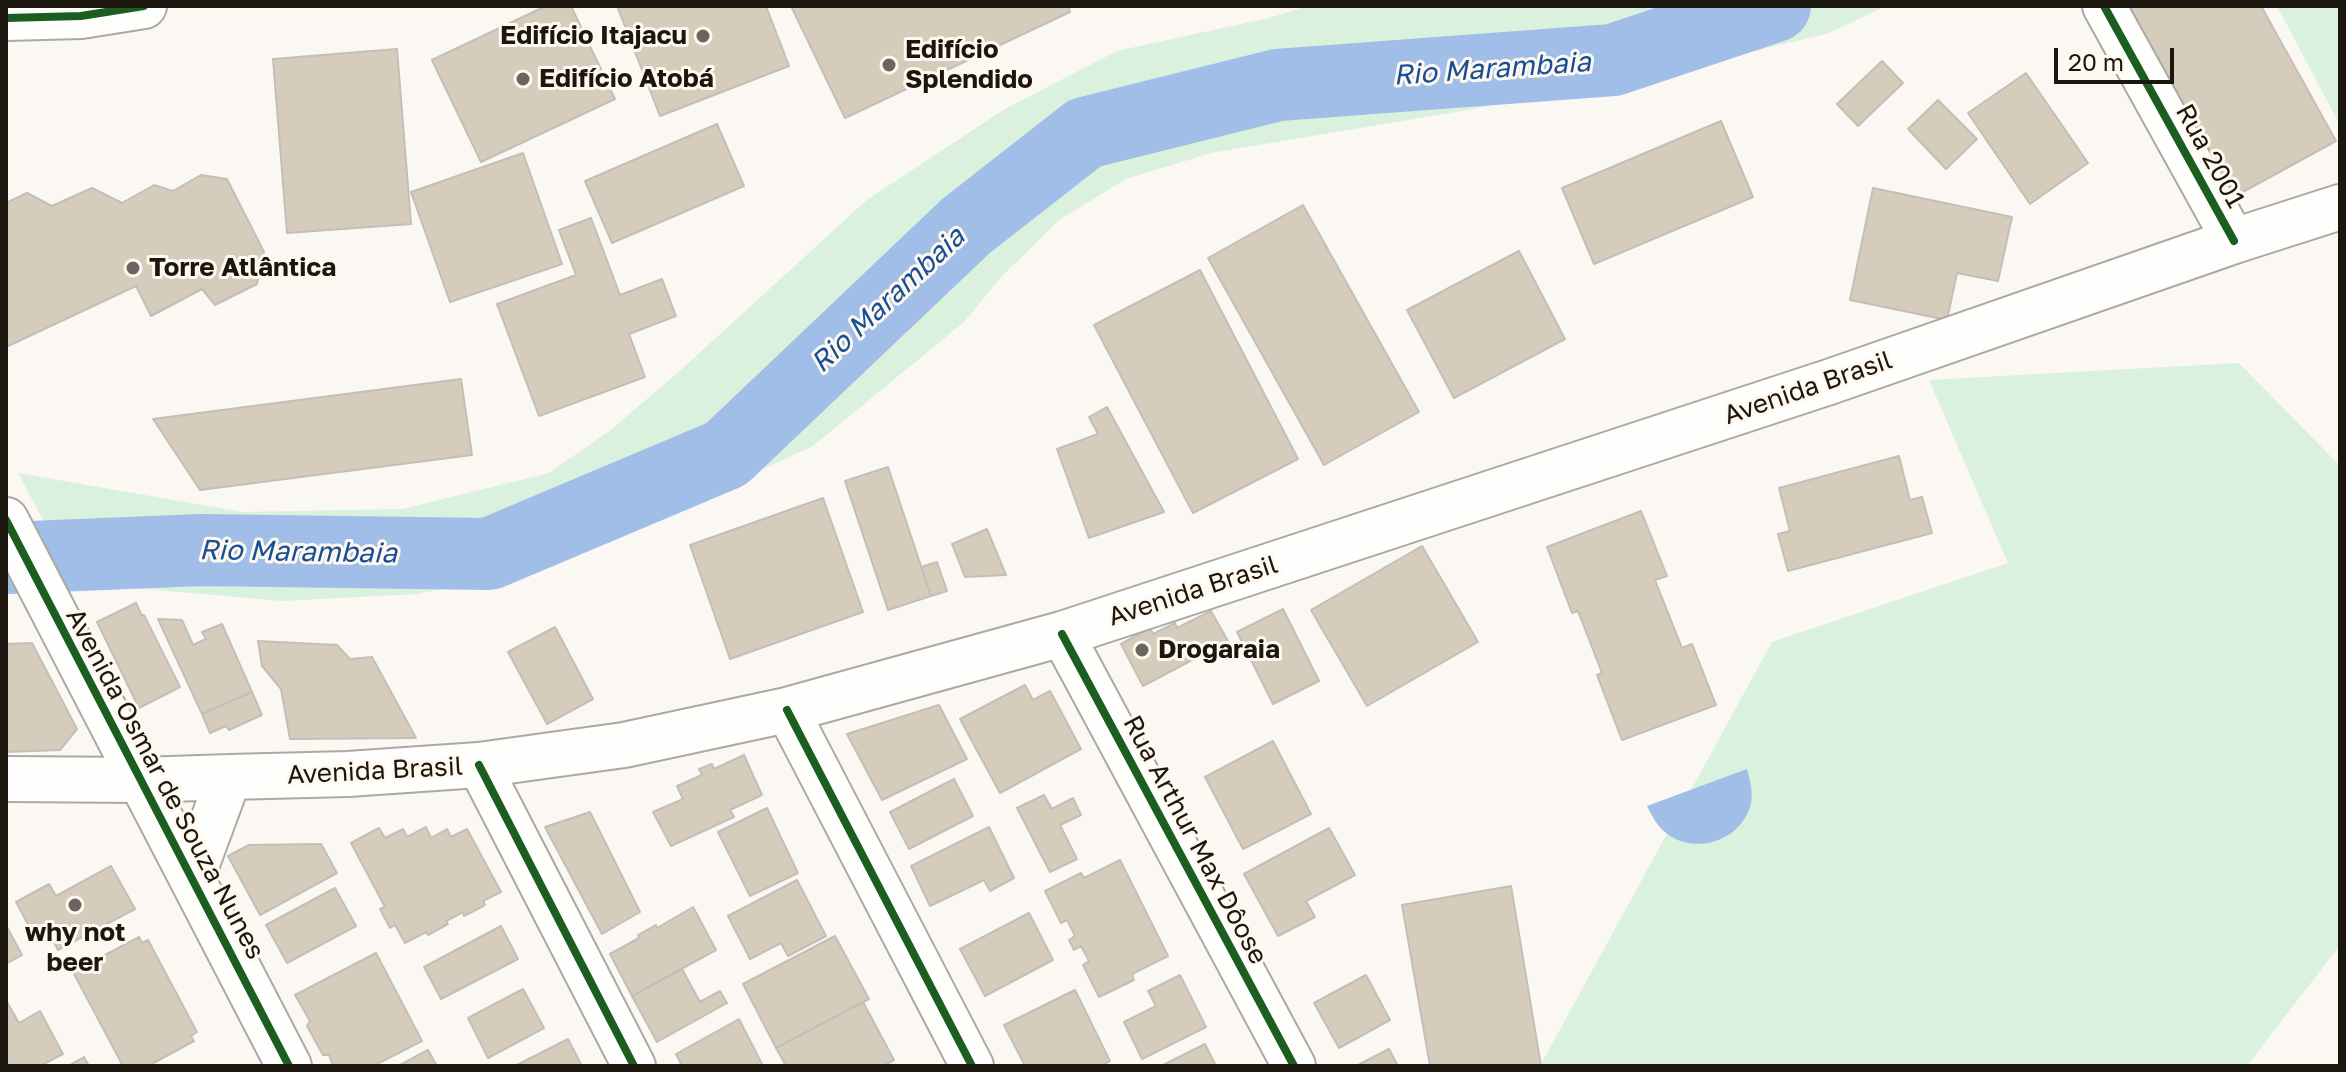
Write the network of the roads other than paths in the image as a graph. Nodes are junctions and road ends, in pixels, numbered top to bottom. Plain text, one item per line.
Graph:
1 (144, 6) edge
2 (2104, 6) edge
3 (6, 18) edge
4 (2340, 207) edge
5 (2234, 241) junction
6 (6, 520) edge
7 (1062, 634) junction
8 (787, 710) junction
9 (479, 765) junction
10 (229, 777) junction
11 (6, 779) edge
12 (141, 780) junction
13 (192, 877) junction
14 (289, 1066) edge
15 (634, 1066) edge
16 (972, 1066) edge
17 (1294, 1066) edge

1 - 3 main road
2 - 5 street, Rua 2001
4 - 5 main road, Avenida Brasil
5 - 7 main road, Avenida Brasil
6 - 12 main road, Avenida Osmar de Souza Nunes
7 - 8 main road, Avenida Brasil
7 - 17 street, Rua Arthur Max Dôose
8 - 9 main road, Avenida Brasil
8 - 16 street
9 - 10 main road, Avenida Brasil
9 - 15 street
10 - 12 main road, Avenida Brasil
10 - 13 main road
11 - 12 main road, Avenida Brasil
12 - 13 main road, Avenida Osmar de Souza Nunes
13 - 14 main road, Avenida Osmar de Souza Nunes

